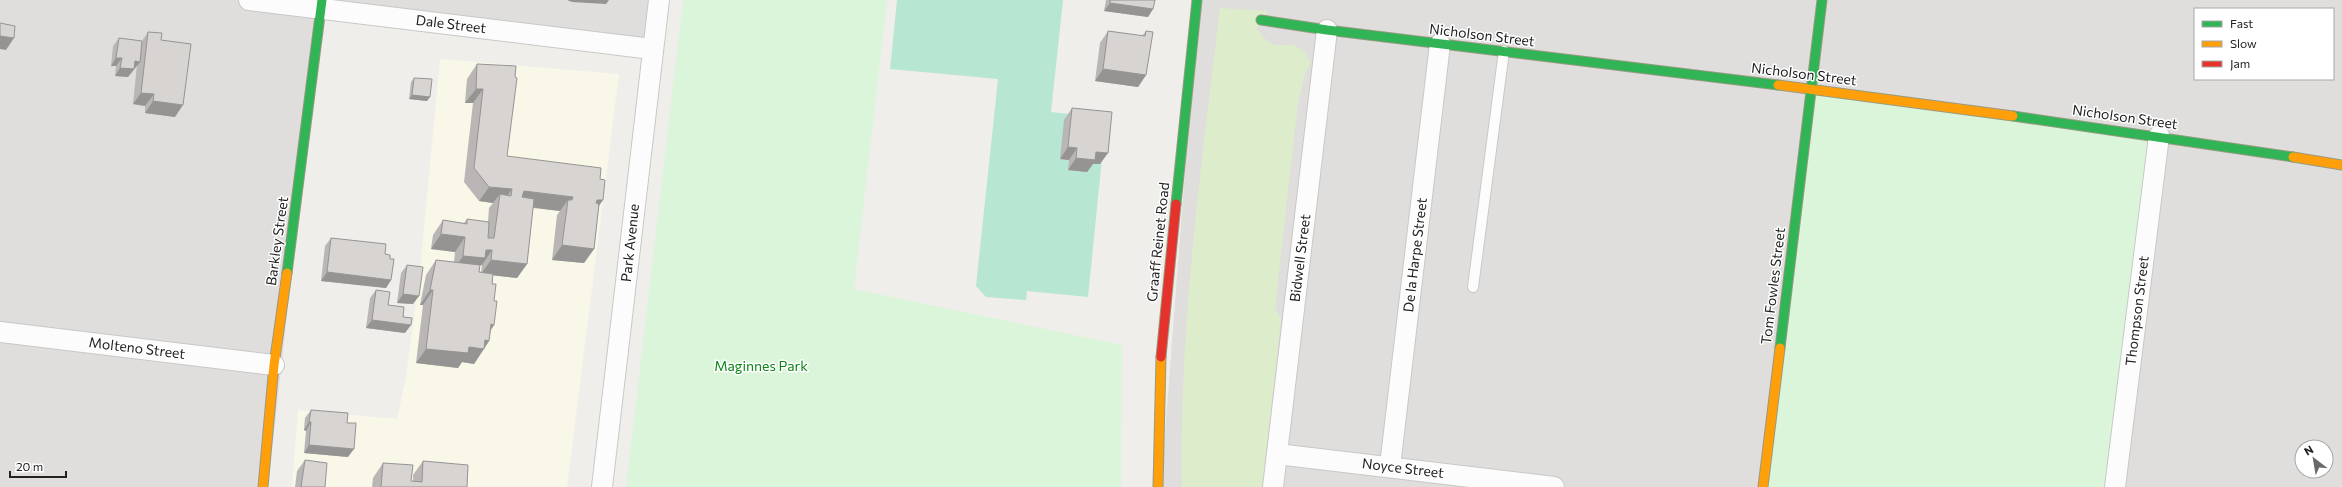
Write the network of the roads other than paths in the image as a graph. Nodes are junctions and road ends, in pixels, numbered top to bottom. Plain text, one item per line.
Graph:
1 (249, 0) edge
2 (658, 0) edge
3 (1197, 0) edge
4 (1822, 0) edge
5 (322, 4) edge
6 (1261, 20) dead end
7 (1327, 30) junction
8 (1440, 44) junction
9 (652, 49) junction
10 (1504, 51) junction
11 (1811, 89) junction
12 (2159, 136) junction
13 (2342, 165) edge
14 (1473, 287) dead end
15 (0, 332) edge
16 (274, 365) junction
17 (1277, 454) junction
18 (1390, 466) junction
19 (263, 487) edge
20 (602, 487) edge
21 (1158, 487) edge
22 (1273, 487) edge
23 (1554, 487) edge
24 (1763, 487) edge
25 (2114, 487) edge

1 - 5 street, Dale Street
2 - 9 street, Park Avenue
3 - 21 street, Graaff Reinet Road
4 - 11 street, Tom Fowles Street
5 - 9 street, Dale Street
5 - 16 street, Barkley Street
6 - 7 street, Nicholson Street
7 - 8 street, Nicholson Street
7 - 17 street, Bidwell Street
8 - 10 street, Nicholson Street
8 - 18 street, De la Harpe Street
9 - 20 street, Park Avenue
10 - 11 street, Nicholson Street
10 - 14 lane
11 - 12 street, Nicholson Street
11 - 24 street, Tom Fowles Street
12 - 13 street, Nicholson Street
12 - 25 street, Thompson Street
15 - 16 street, Molteno Street
16 - 19 street, Barkley Street
17 - 18 street, Noyce Street
17 - 22 street, Bidwell Street
18 - 23 street, Noyce Street

